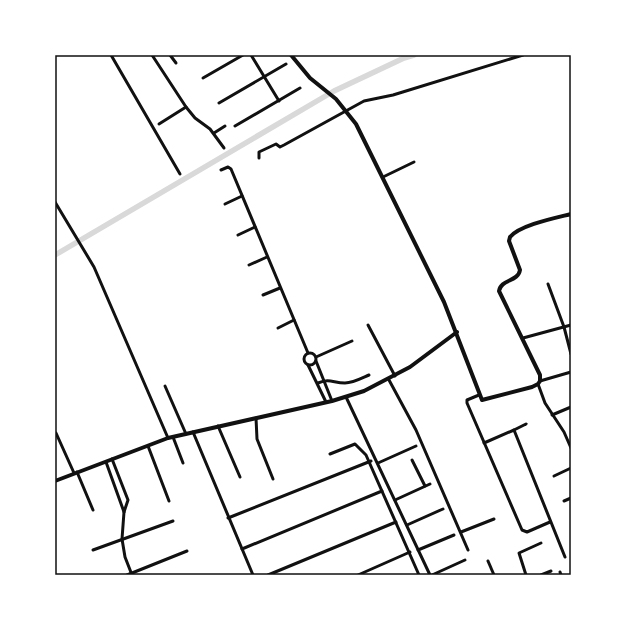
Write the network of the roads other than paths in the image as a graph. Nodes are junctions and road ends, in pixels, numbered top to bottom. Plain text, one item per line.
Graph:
1 (111, 55) edge
2 (152, 55) edge
3 (170, 55) edge
4 (243, 55) edge
5 (251, 55) edge
6 (291, 55) edge
7 (523, 55) edge
8 (176, 63) dead end
9 (286, 64) dead end
10 (264, 76) junction
11 (203, 78) dead end
12 (300, 88) dead end
13 (279, 101) junction
14 (219, 103) dead end
15 (186, 108) junction
16 (347, 111) junction
17 (159, 124) dead end
18 (225, 126) dead end
19 (235, 126) dead end
20 (214, 133) junction
21 (224, 148) dead end
22 (259, 158) dead end
23 (414, 162) dead end
24 (221, 170) dead end
25 (180, 174) dead end
26 (383, 177) junction
27 (242, 196) junction
28 (55, 202) edge
29 (225, 204) dead end
30 (571, 214) edge
31 (255, 227) junction
32 (238, 235) dead end
33 (267, 257) junction
34 (249, 265) dead end
35 (548, 284) dead end
36 (280, 288) junction
37 (263, 295) dead end
38 (294, 320) junction
39 (571, 324) edge
40 (368, 325) dead end
41 (564, 327) junction
42 (278, 328) dead end
43 (457, 332) junction
44 (523, 338) junction
45 (352, 341) dead end
46 (308, 353) junction
47 (571, 354) edge
48 (316, 357) junction
49 (316, 361) junction
50 (308, 365) junction
51 (571, 372) edge
52 (369, 375) dead end
53 (395, 376) junction
54 (389, 380) junction
55 (323, 381) junction
56 (539, 382) junction
57 (318, 383) junction
58 (166, 386) dead end
59 (479, 395) junction
60 (346, 397) junction
61 (332, 401) junction
62 (326, 402) junction
63 (571, 407) edge
64 (552, 415) junction
65 (256, 418) junction
66 (526, 424) dead end
67 (218, 426) junction
68 (514, 430) junction
69 (193, 432) junction
70 (56, 433) dead end
71 (186, 434) junction
72 (173, 437) junction
73 (168, 438) junction
74 (484, 443) junction
75 (148, 446) junction
76 (416, 446) dead end
77 (571, 448) edge
78 (330, 454) dead end
79 (112, 459) junction
80 (412, 460) dead end
81 (106, 462) junction
82 (370, 462) junction
83 (183, 463) dead end
84 (378, 463) junction
85 (571, 468) edge
86 (75, 472) junction
87 (554, 476) dead end
88 (240, 477) dead end
89 (274, 479) dead end
90 (55, 481) edge
91 (430, 484) dead end
92 (425, 486) junction
93 (382, 491) junction
94 (571, 498) edge
95 (395, 500) junction
96 (169, 501) dead end
97 (564, 501) dead end
98 (443, 509) dead end
99 (93, 510) dead end
100 (124, 512) junction
101 (228, 518) junction
102 (494, 519) dead end
103 (173, 521) dead end
104 (396, 522) junction
105 (550, 522) junction
106 (407, 525) junction
107 (461, 532) junction
108 (454, 534) dead end
109 (122, 539) junction
110 (541, 543) dead end
111 (242, 549) junction
112 (93, 550) dead end
113 (418, 550) junction
114 (468, 550) dead end
115 (187, 551) dead end
116 (410, 552) junction
117 (565, 557) dead end
118 (465, 560) dead end
119 (488, 561) dead end
120 (551, 570) dead end
121 (132, 574) edge
122 (127, 575) edge
123 (253, 575) edge
124 (268, 575) edge
125 (358, 575) edge
126 (419, 575) edge
127 (431, 575) edge
128 (494, 575) edge
129 (526, 575) edge
130 (541, 575) edge

1 - 25 street
2 - 15 street
3 - 8 street
4 - 11 street
5 - 10 street
6 - 16 street
7 - 16 street
9 - 10 street
10 - 13 street
10 - 14 street
12 - 13 street
13 - 19 street
15 - 17 street
15 - 20 street
16 - 22 street
16 - 26 street
18 - 20 street
20 - 21 street
23 - 26 street
24 - 27 street
26 - 43 street
27 - 29 street
27 - 31 street
28 - 73 street
30 - 44 street
31 - 32 street
31 - 33 street
33 - 34 street
33 - 36 street
35 - 41 street
36 - 37 street
36 - 38 street
38 - 42 street
38 - 46 street
39 - 41 street
40 - 53 street
41 - 44 street
41 - 47 street
43 - 53 street
43 - 59 street
44 - 56 street
45 - 48 street
46 - 48 street
46 - 50 street
48 - 49 street
49 - 50 street
49 - 55 street
50 - 57 street
51 - 56 street
52 - 55 street
53 - 54 street
54 - 60 street
54 - 107 street
55 - 57 street
55 - 61 street
56 - 59 street
56 - 64 street
57 - 62 street
58 - 71 street
59 - 74 street
60 - 61 street
60 - 84 street
61 - 62 street
62 - 65 street
63 - 64 street
64 - 77 street
65 - 67 street
65 - 89 street
66 - 68 street
67 - 69 street
67 - 88 street
68 - 74 street
68 - 105 street
69 - 71 street
69 - 101 street
70 - 86 street
71 - 72 street
72 - 73 street
72 - 83 street
73 - 75 street
74 - 105 street
75 - 79 street
75 - 96 street
76 - 84 street
78 - 82 street
79 - 81 street
79 - 100 street
80 - 92 street
81 - 86 street
81 - 100 street
82 - 93 street
82 - 101 street
84 - 95 street
85 - 87 street
86 - 90 street
86 - 99 street
91 - 92 street
92 - 95 street
93 - 104 street
93 - 111 street
94 - 97 street
95 - 106 street
98 - 106 street
100 - 109 street
101 - 111 street
102 - 107 street
103 - 109 street
104 - 116 street
104 - 124 street
105 - 117 street
106 - 113 street
107 - 114 street
108 - 113 street
109 - 112 street
109 - 121 street
110 - 129 street
111 - 123 street
113 - 127 street
115 - 121 street
116 - 125 street
116 - 126 street
118 - 127 street
119 - 128 street
120 - 130 street
121 - 122 street

